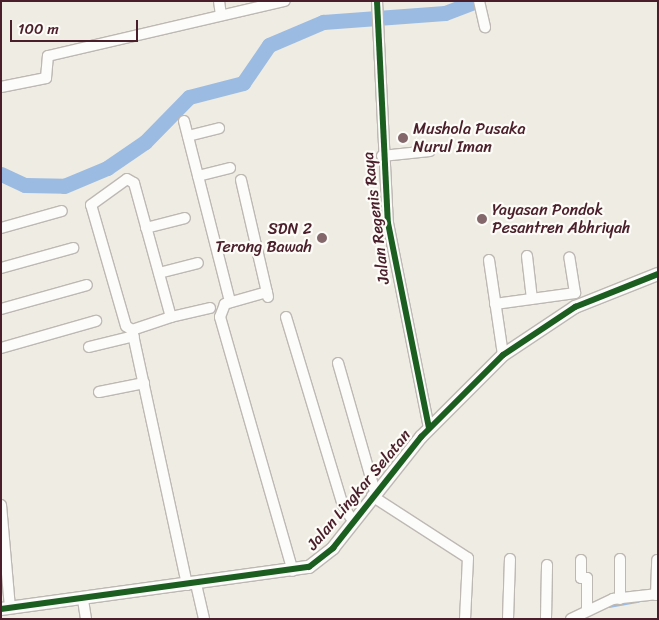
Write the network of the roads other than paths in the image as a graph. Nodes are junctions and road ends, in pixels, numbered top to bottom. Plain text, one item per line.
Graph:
1 (219, 1) edge
2 (285, 1) edge
3 (480, 4) edge
4 (378, 7) edge
5 (221, 15) junction
6 (485, 27) dead end
7 (1, 87) edge
8 (184, 121) dead end
9 (219, 128) dead end
10 (188, 136) junction
11 (430, 151) dead end
12 (382, 156) junction
13 (230, 168) dead end
14 (198, 176) junction
15 (241, 180) dead end
16 (62, 211) dead end
17 (185, 218) dead end
18 (1, 228) edge
19 (146, 228) junction
20 (73, 248) dead end
21 (526, 256) dead end
22 (570, 257) dead end
23 (489, 260) dead end
24 (198, 264) dead end
25 (1, 268) edge
26 (159, 273) junction
27 (658, 274) edge
28 (87, 285) dead end
29 (532, 299) junction
30 (230, 302) junction
31 (495, 304) junction
32 (210, 308) dead end
33 (1, 309) edge
34 (171, 317) junction
35 (286, 317) dead end
36 (96, 322) dead end
37 (133, 333) junction
38 (89, 347) dead end
39 (1, 348) edge
40 (503, 355) junction
41 (338, 363) dead end
42 (144, 383) junction
43 (99, 392) dead end
44 (429, 428) junction
45 (373, 494) junction
46 (1, 504) edge
47 (353, 521) junction
48 (510, 559) dead end
49 (581, 560) dead end
50 (620, 560) dead end
51 (657, 560) edge
52 (546, 565) dead end
53 (292, 570) junction
54 (192, 584) junction
55 (657, 595) edge
56 (620, 598) junction
57 (83, 600) junction
58 (6, 609) edge
59 (587, 610) junction
60 (86, 619) edge
61 (204, 619) edge
62 (466, 619) edge
63 (508, 619) edge
64 (546, 619) edge
65 (572, 619) edge

1 - 5 street
2 - 5 street
3 - 6 street
4 - 12 street, Jalan Regenis Raya
5 - 7 street
8 - 10 street
9 - 10 street
10 - 14 street
11 - 12 street
12 - 44 street, Jalan Regenis Raya
13 - 14 street
14 - 30 street
15 - 30 street
16 - 18 street
17 - 19 street
19 - 26 street
19 - 37 street
20 - 25 street
21 - 29 street
22 - 29 street
23 - 31 street
24 - 26 street
26 - 34 street
27 - 40 street, Jalan Lingkar Selatan
28 - 33 street
29 - 31 street
30 - 53 street
31 - 40 street
32 - 34 street
34 - 37 street
35 - 47 street
36 - 39 street
37 - 38 street
37 - 42 street
40 - 44 street, Jalan Lingkar Selatan
41 - 45 street
42 - 43 street
42 - 54 street
44 - 45 street, Jalan Lingkar Selatan
45 - 47 street, Jalan Lingkar Selatan
45 - 62 street
46 - 58 street
47 - 53 street, Jalan Lingkar Selatan
48 - 63 street
49 - 59 street
50 - 56 street
51 - 55 street
52 - 64 street
53 - 54 street, Jalan Lingkar Selatan
54 - 57 street, Jalan Lingkar Selatan
54 - 61 street
55 - 56 street
56 - 59 street
57 - 58 street, Jalan Lingkar Selatan
57 - 60 street
59 - 65 street

